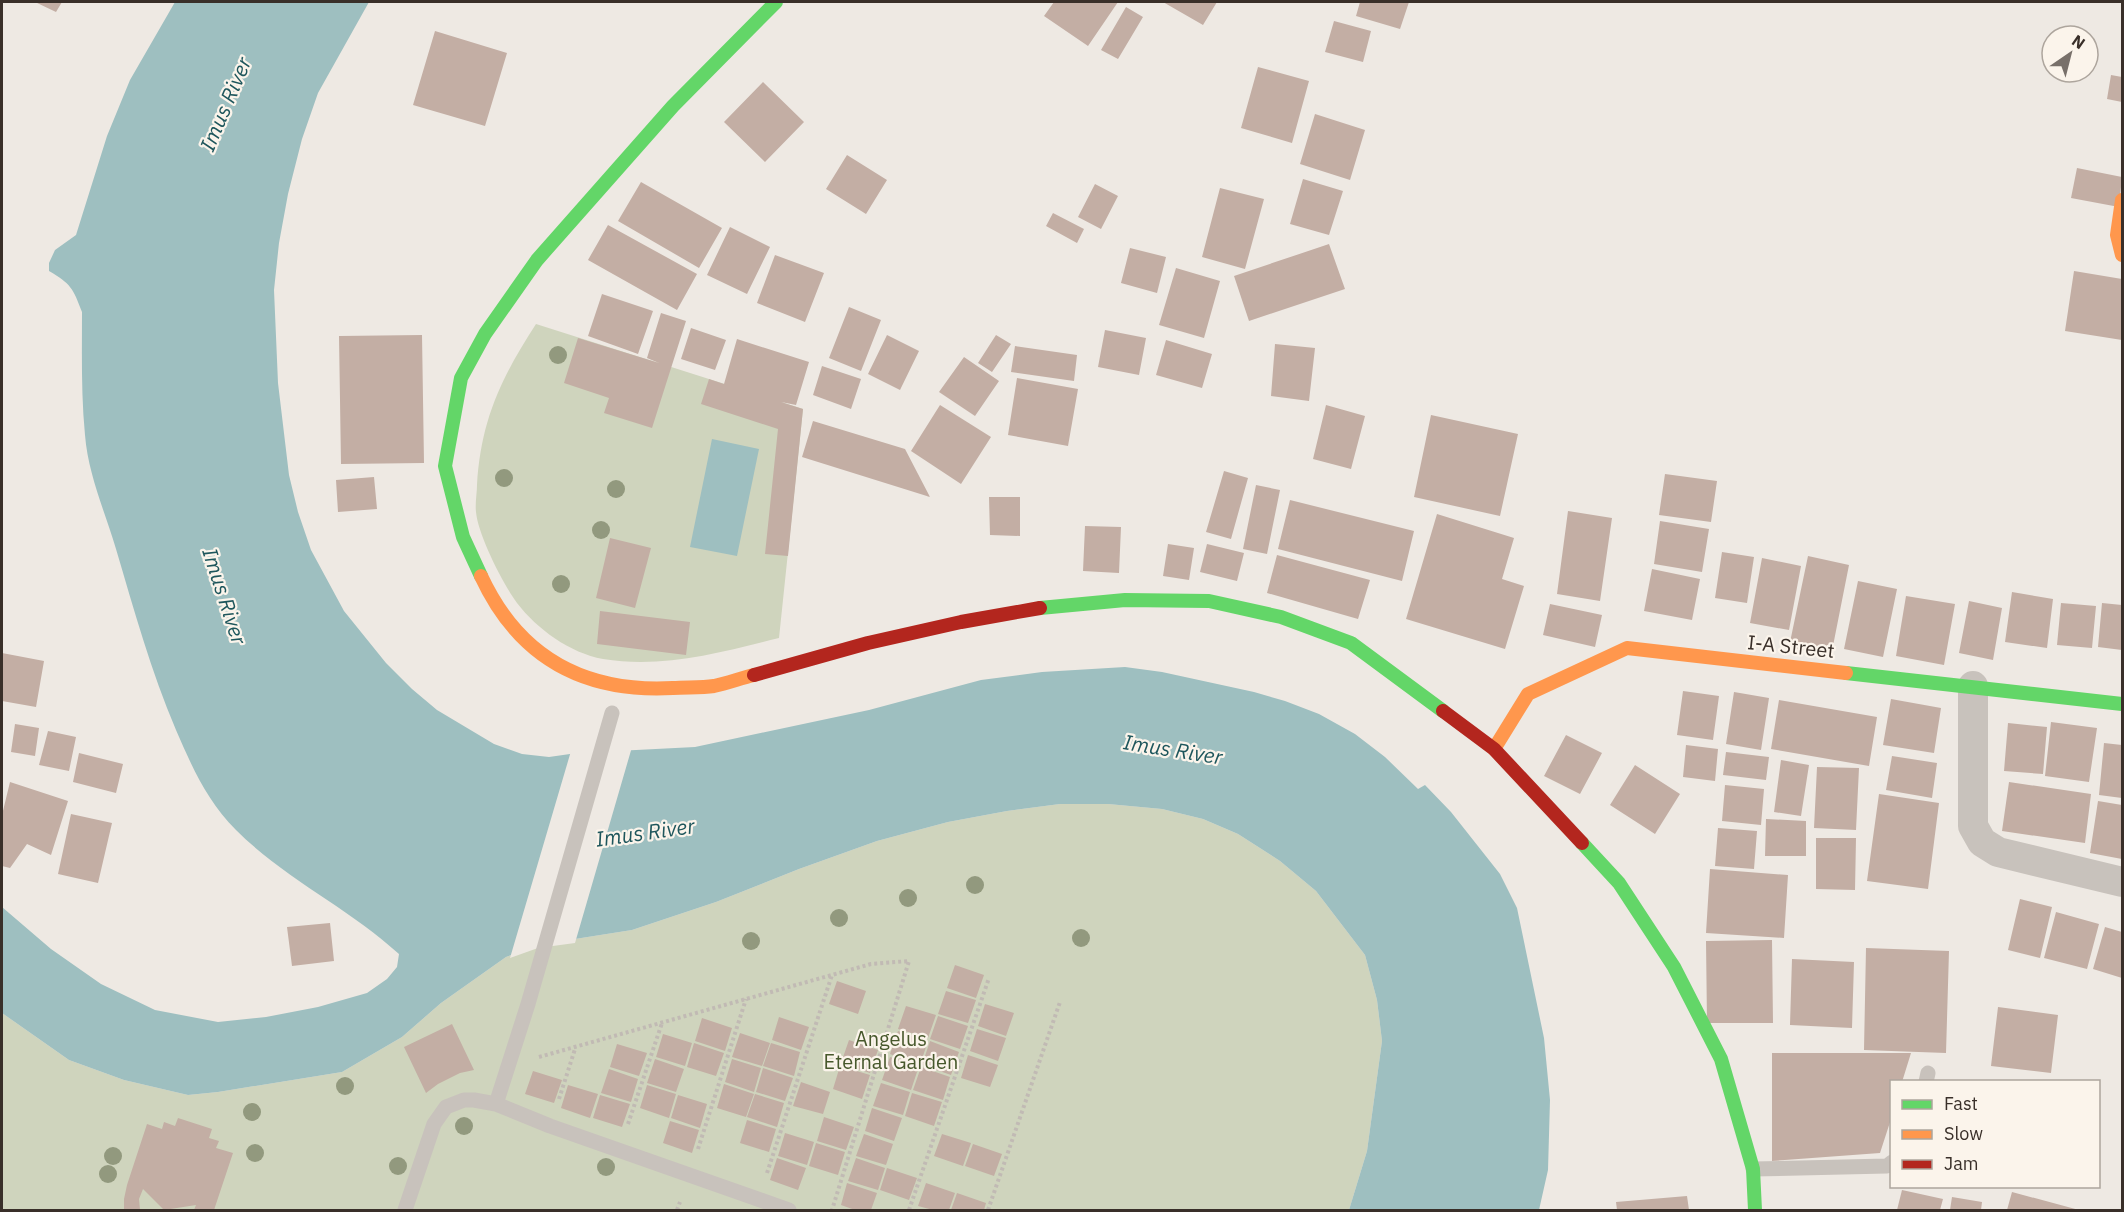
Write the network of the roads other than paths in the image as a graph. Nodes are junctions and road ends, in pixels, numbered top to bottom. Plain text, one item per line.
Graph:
1 (776, 2) edge
2 (2122, 200) edge
3 (2122, 255) edge
4 (1973, 686) junction
5 (2122, 704) edge
6 (612, 713) dead end
7 (1494, 749) junction
8 (2122, 882) edge
9 (495, 1104) junction
10 (1890, 1164) edge
11 (1753, 1169) junction
12 (405, 1210) edge
13 (789, 1210) edge
14 (1755, 1210) edge

1 - 7 main road
2 - 3 main road
4 - 5 main road, I-A Street
4 - 7 main road, I-A Street
4 - 8 street
6 - 9 lane
7 - 11 main road
9 - 12 lane
9 - 13 lane
10 - 11 lane
11 - 14 main road

